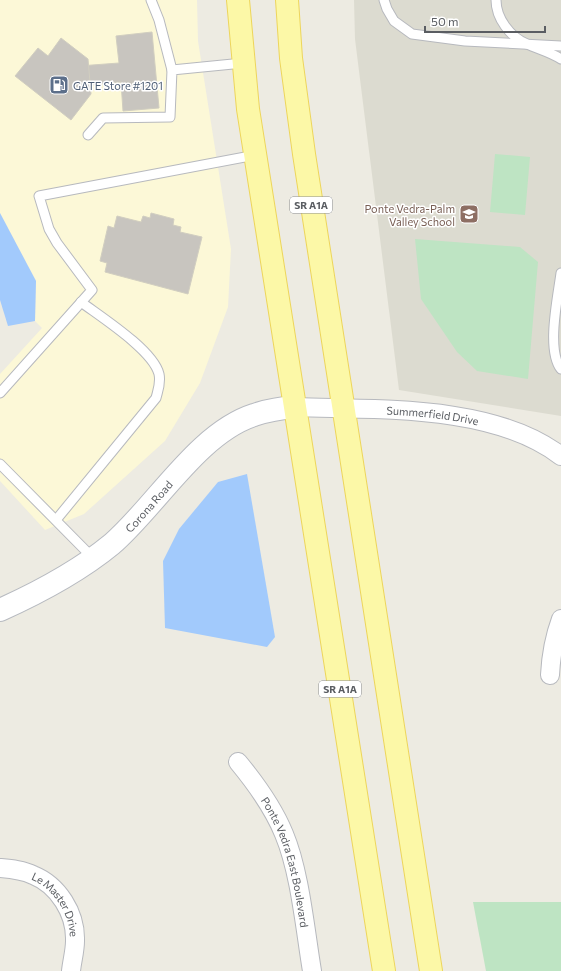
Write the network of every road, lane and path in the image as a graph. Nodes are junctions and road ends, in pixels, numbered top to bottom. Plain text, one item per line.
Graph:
1 (151, 0) edge
2 (238, 0) edge
3 (287, 0) edge
4 (384, 0) edge
5 (496, 0) edge
6 (525, 44) junction
7 (561, 46) edge
8 (561, 59) edge
9 (243, 63) junction
10 (172, 70) junction
11 (88, 135) dead end
12 (256, 155) junction
13 (561, 273) edge
14 (81, 302) junction
15 (561, 369) edge
16 (0, 393) edge
17 (296, 407) junction
18 (342, 408) junction
19 (561, 456) edge
20 (0, 464) edge
21 (56, 520) junction
22 (93, 558) junction
23 (0, 610) edge
24 (561, 619) edge
25 (550, 675) dead end
26 (238, 762) dead end
27 (0, 868) edge
28 (71, 971) edge
29 (312, 971) edge
30 (384, 971) edge
31 (431, 971) edge

1 - 10 lane
2 - 9 main road, SR A1A
3 - 18 main road, SR A1A
4 - 6 lane
5 - 6 lane
6 - 7 lane
6 - 8 lane
9 - 10 lane
9 - 12 main road, SR A1A
10 - 11 lane
12 - 14 lane
12 - 17 main road, SR A1A
13 - 15 lane
14 - 16 lane
14 - 21 lane
17 - 18 street, Summerfield Drive
17 - 22 street, Corona Road
17 - 30 main road, SR A1A
18 - 19 street, Summerfield Drive
18 - 31 main road, SR A1A
20 - 21 lane
21 - 22 lane
22 - 23 street, Corona Road
24 - 25 street
26 - 29 street, Ponte Vedra East Boulevard
27 - 28 street, Le Master Drive

